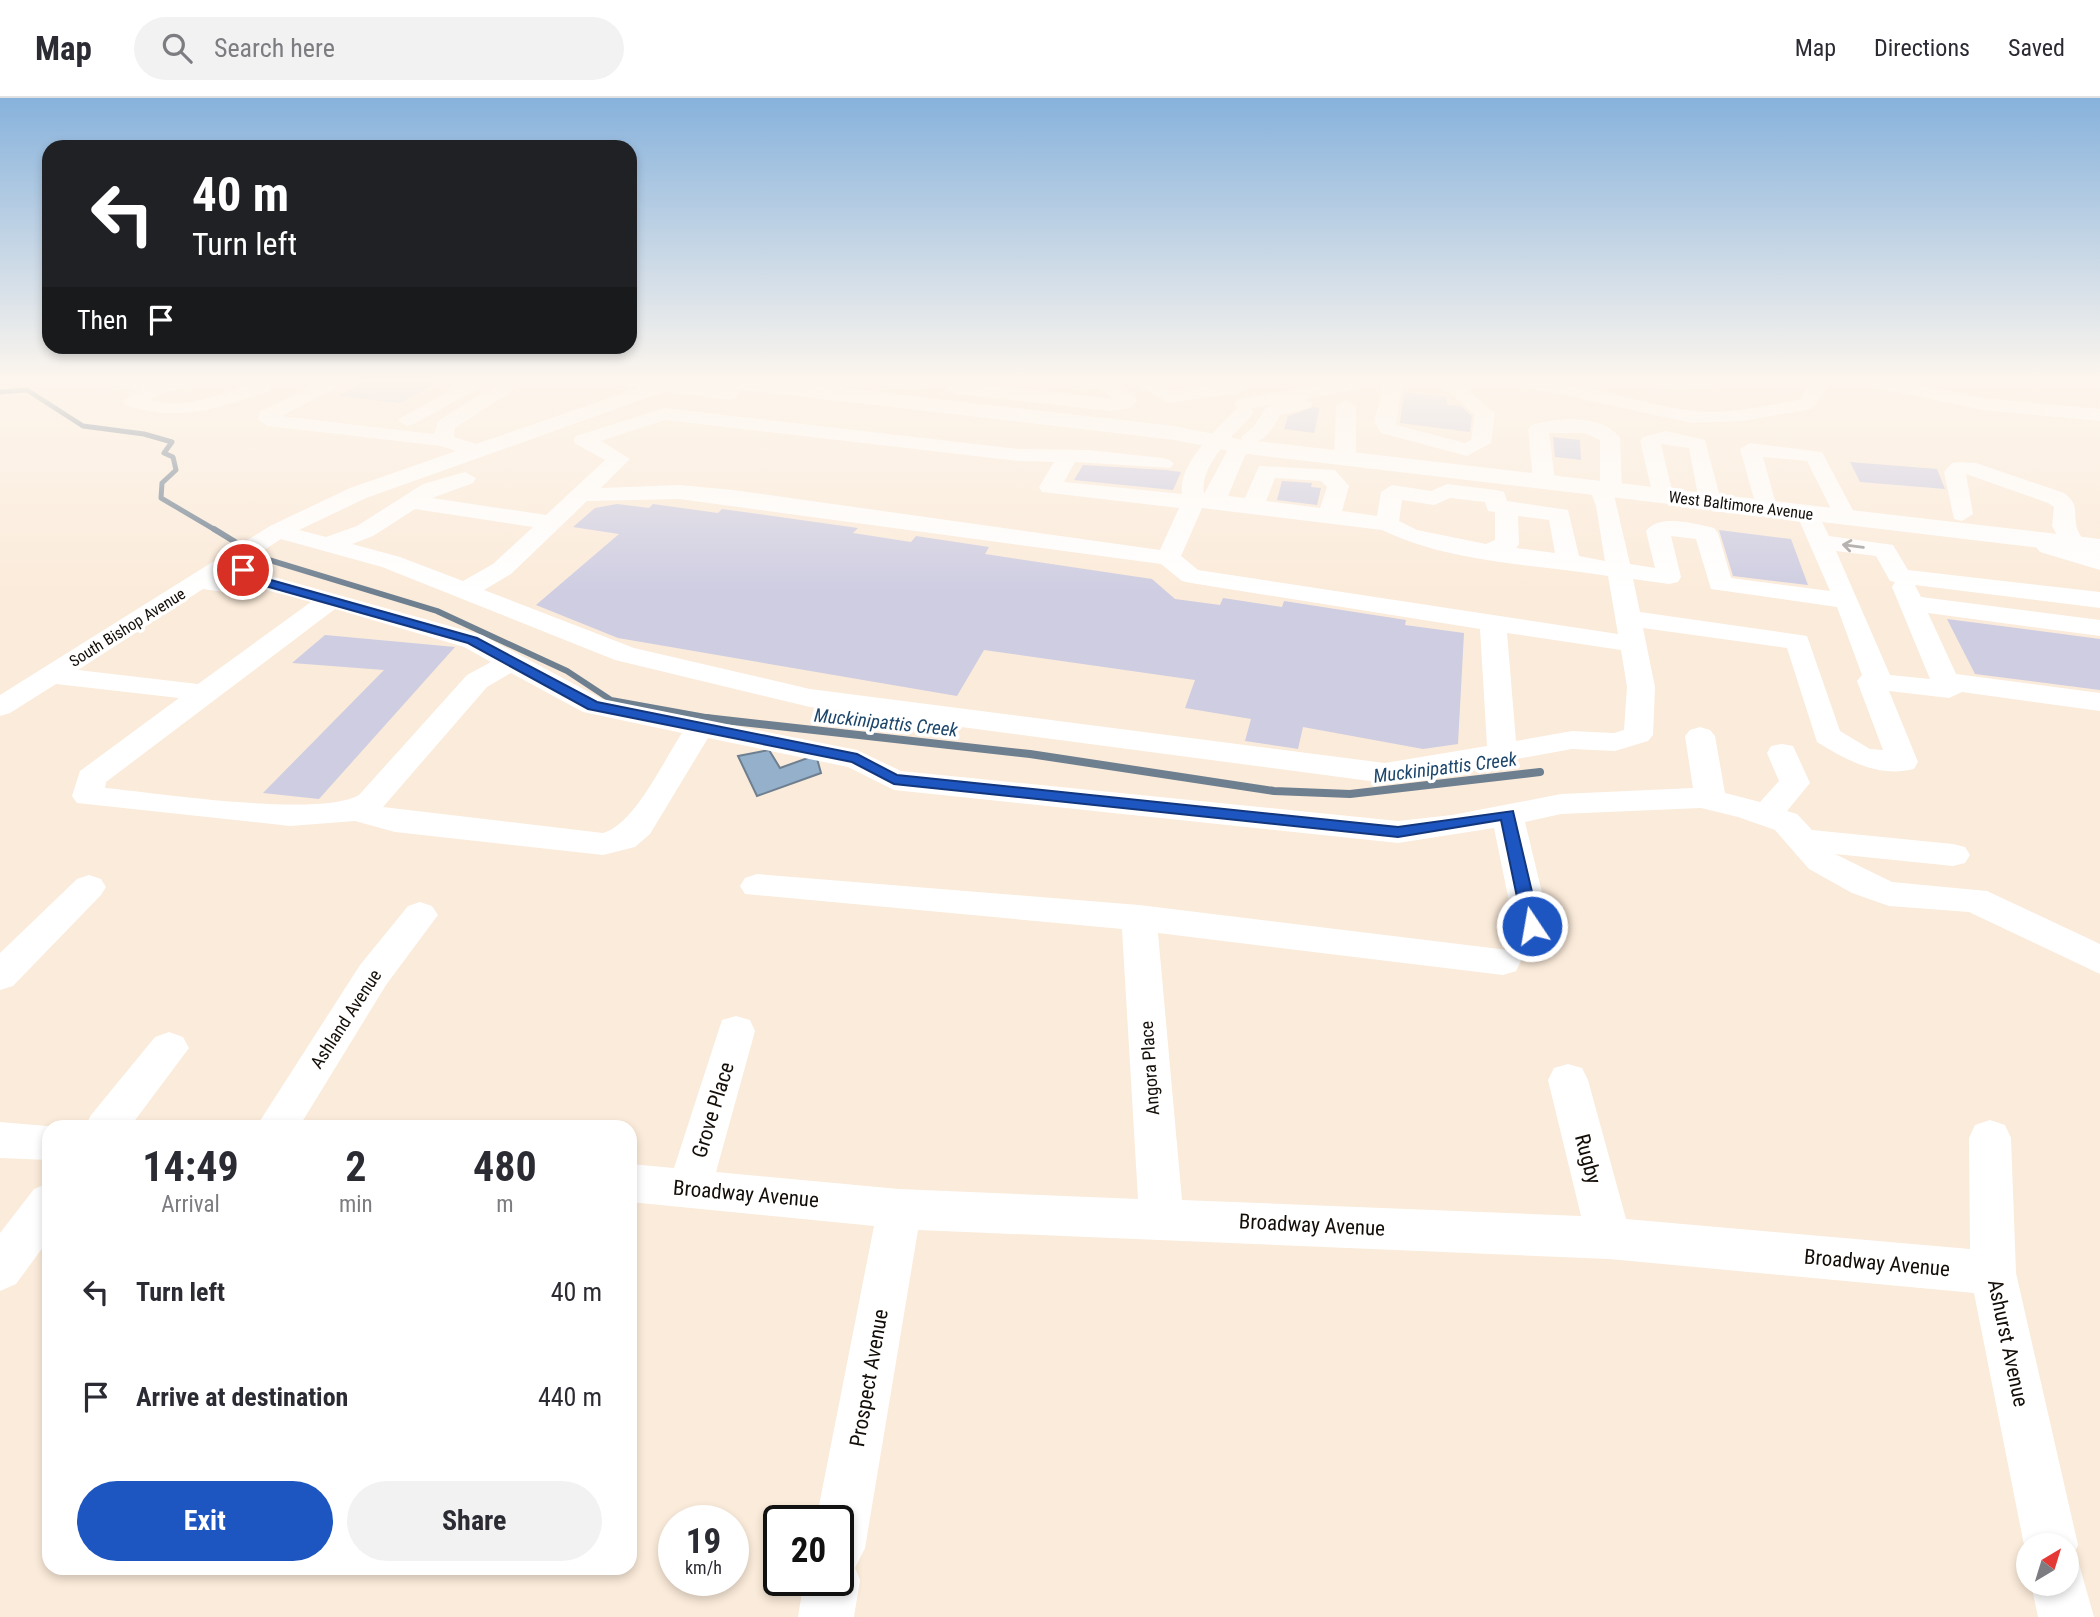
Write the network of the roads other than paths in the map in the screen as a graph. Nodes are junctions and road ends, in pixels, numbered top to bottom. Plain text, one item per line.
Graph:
1 (478, 450) edge
2 (602, 450) edge
3 (632, 450) edge
4 (973, 450) edge
5 (1231, 450) edge
6 (1273, 450) edge
7 (1345, 450) edge
8 (1440, 450) edge
9 (1476, 450) edge
10 (1540, 450) edge
11 (1609, 450) edge
12 (1652, 450) edge
13 (1699, 450) edge
14 (1750, 450) edge
15 (1757, 450) edge
16 (475, 451) joint
17 (1068, 455) junction
18 (1345, 458) junction
19 (521, 459) dead end
20 (620, 459) junction
21 (1467, 461) junction
22 (1163, 464) dead end
23 (1544, 481) junction
24 (1338, 486) junction
25 (1606, 489) junction
26 (1392, 492) junction
27 (581, 495) junction
28 (1662, 495) junction
29 (1204, 500) junction
30 (1710, 501) junction
31 (411, 502) junction
32 (1253, 506) junction
33 (1506, 508) junction
34 (1766, 508) junction
35 (1807, 513) junction
36 (1329, 516) junction
37 (1846, 517) junction
38 (1955, 522) junction
39 (552, 523) junction
40 (1387, 524) junction
41 (278, 531) junction
42 (1996, 535) junction
43 (1820, 542) junction
44 (326, 545) junction
45 (2087, 545) edge
46 (1488, 552) junction
47 (1168, 558) junction
48 (1568, 562) junction
49 (2100, 563) edge
50 (1893, 564) junction
51 (223, 566) junction
52 (1619, 570) junction
53 (1669, 577) junction
54 (199, 581) junction
55 (267, 582) junction
56 (1720, 584) junction
57 (464, 591) junction
58 (2089, 599) edge
59 (331, 601) junction
60 (1847, 601) junction
61 (1911, 603) junction
62 (1493, 623) junction
63 (2100, 628) edge
64 (1630, 631) junction
65 (510, 662) junction
66 (51, 675) junction
67 (1878, 680) junction
68 (1945, 681) junction
69 (204, 693) junction
70 (2100, 702) edge
71 (0, 707) edge
72 (700, 727) junction
73 (1700, 736) dead end
74 (1502, 752) junction
75 (1782, 752) dead end
76 (1710, 800) junction
77 (355, 811) junction
78 (1507, 814) junction
79 (1765, 815) junction
80 (1803, 839) junction
81 (1953, 855) dead end
82 (757, 886) dead end
83 (89, 887) dead end
84 (420, 915) dead end
85 (1139, 918) junction
86 (1532, 926) dead end
87 (2100, 960) edge
88 (1503, 961) dead end
89 (0, 976) edge
90 (736, 1031) dead end
91 (169, 1048) dead end
92 (1567, 1080) dead end
93 (112, 1120) edge
94 (281, 1120) edge
95 (1990, 1138) dead end
96 (0, 1140) edge
97 (42, 1142) edge
98 (637, 1184) edge
99 (689, 1189) junction
100 (899, 1209) junction
101 (42, 1212) edge
102 (1161, 1218) junction
103 (1609, 1238) junction
104 (0, 1269) edge
105 (1993, 1273) junction
106 (846, 1505) edge
107 (2048, 1533) edge
108 (829, 1596) edge
109 (2062, 1596) edge
110 (826, 1617) edge
111 (2066, 1617) edge

1 - 16 street, South Bishop Avenue
2 - 20 street
3 - 20 street
4 - 17 street
5 - 29 street
6 - 18 main road, West Baltimore Avenue
7 - 18 street
8 - 21 street
9 - 21 street
10 - 23 street
11 - 25 street
12 - 28 street
13 - 30 street
14 - 34 street
15 - 37 street
16 - 41 street, South Bishop Avenue
17 - 22 street
17 - 29 street
18 - 21 main road, West Baltimore Avenue
19 - 31 street
20 - 27 street
21 - 23 main road, West Baltimore Avenue
23 - 25 main road, West Baltimore Avenue
24 - 26 street
24 - 32 street
24 - 36 street
25 - 28 main road, West Baltimore Avenue
25 - 52 street
26 - 33 street
26 - 40 street
27 - 39 street
27 - 47 street
28 - 30 main road, West Baltimore Avenue
29 - 32 street
29 - 47 street
30 - 34 main road, West Baltimore Avenue
31 - 39 street
31 - 44 street
32 - 36 street
33 - 46 street
33 - 48 street
34 - 35 main road, West Baltimore Avenue
35 - 37 main road, West Baltimore Avenue
35 - 43 street
36 - 40 street
37 - 38 main road, West Baltimore Avenue
38 - 42 main road, West Baltimore Avenue
38 - 45 street
39 - 57 street
40 - 46 street
41 - 44 lane
41 - 51 street, South Bishop Avenue
42 - 45 main road, West Baltimore Avenue
42 - 49 street
50 -> 43 street
43 - 60 street
44 - 57 lane
46 - 48 street
47 - 62 street
48 - 52 street
50 - 58 street
50 - 61 street
51 - 54 street, South Bishop Avenue
51 - 55 street
52 - 53 street
52 - 64 street
53 - 56 street
53 - 56 street
54 - 55 street
54 - 66 street, South Bishop Avenue
55 - 59 street
56 - 60 street
57 - 74 lane
59 - 65 street
59 - 69 street
60 - 67 street
61 - 63 street
61 - 68 street
62 - 64 street
62 - 74 street
64 - 67 lane
64 - 74 lane
65 - 72 street
65 - 77 street
66 - 69 street
66 - 71 street, South Bishop Avenue
67 - 68 lane
68 - 70 lane
69 - 77 street
72 - 77 street
72 - 78 street
73 - 76 lane
75 - 79 street
76 - 78 street
76 - 79 street
78 - 86 street
79 - 80 street
80 - 81 street
80 - 87 street
82 - 85 street
83 - 89 street
84 - 94 street, Ashland Avenue
85 - 88 street
85 - 102 street, Angora Place
90 - 99 street, Grove Place
91 - 93 street
92 - 103 street, Rugby
95 - 105 street, Ashurst Avenue
96 - 97 street
98 - 99 street, Broadway Avenue
99 - 100 street, Broadway Avenue
100 - 102 street, Broadway Avenue
100 - 106 street, Prospect Avenue
101 - 104 street
102 - 103 street, Broadway Avenue
103 - 105 street, Broadway Avenue
105 - 107 street, Ashurst Avenue
108 - 110 street
109 - 111 street

